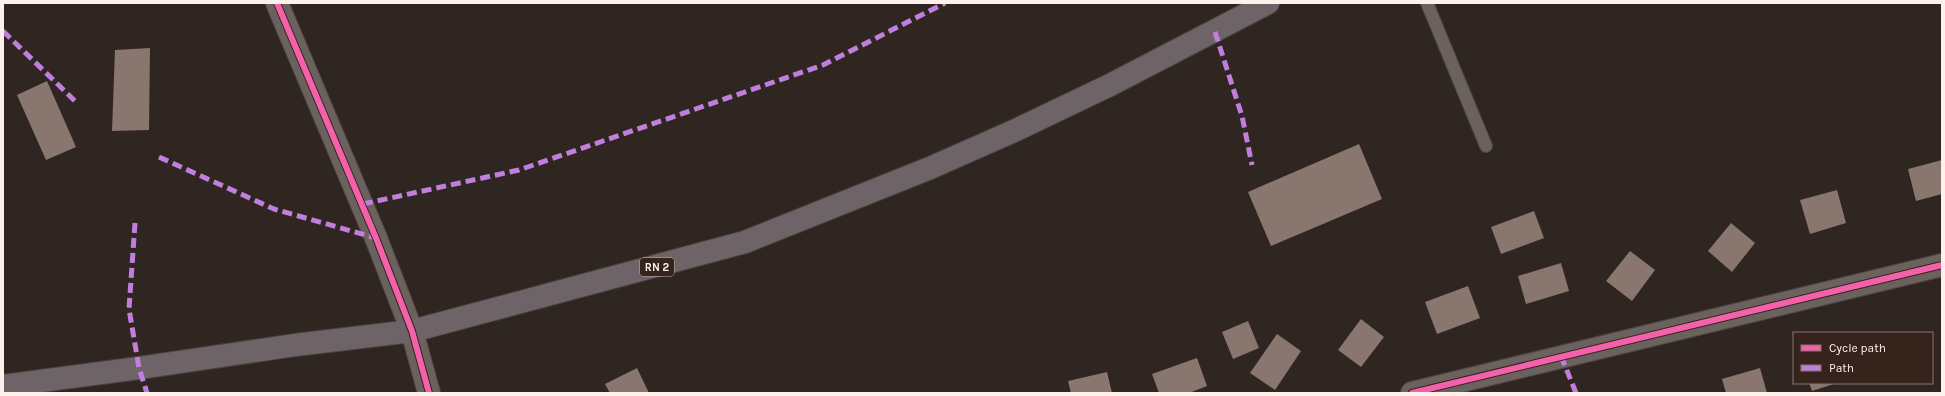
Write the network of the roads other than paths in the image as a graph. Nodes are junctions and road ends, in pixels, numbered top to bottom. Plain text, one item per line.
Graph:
1 (278, 3) edge
2 (1268, 3) edge
3 (1427, 3) edge
4 (1486, 146) dead end
5 (1942, 264) edge
6 (412, 331) junction
7 (3, 386) edge
8 (429, 393) edge
9 (1412, 393) edge

1 - 6 street
2 - 6 main road, RN 2
3 - 4 lane
5 - 9 street
6 - 7 main road, RN 2
6 - 8 street

